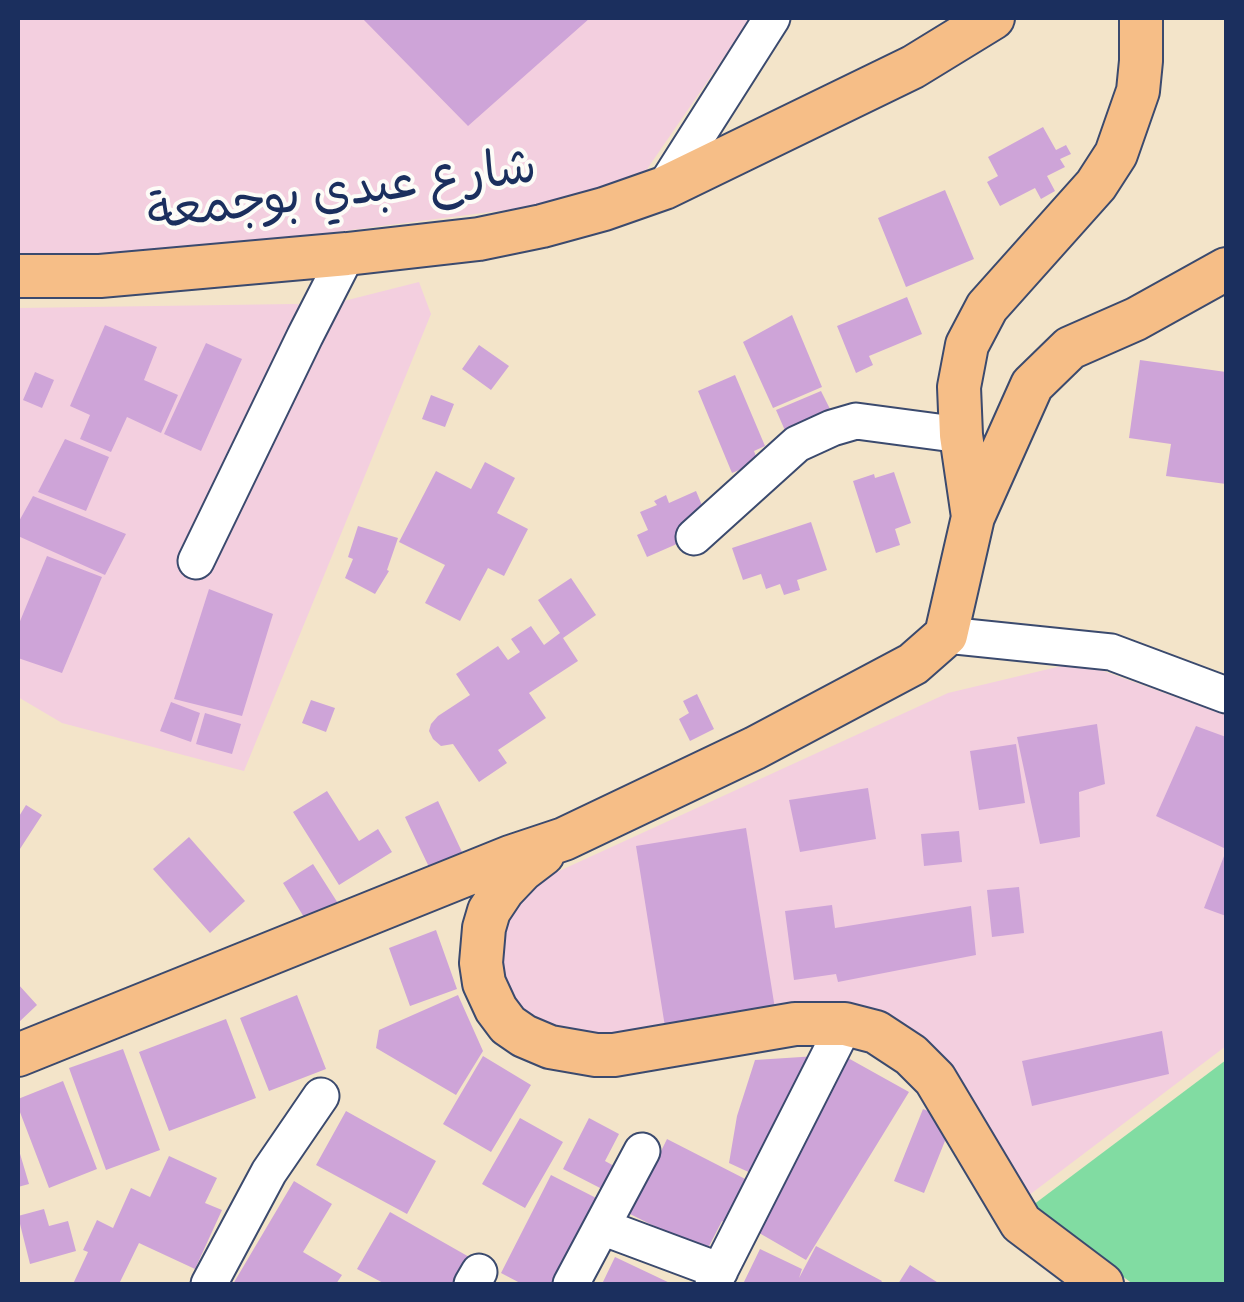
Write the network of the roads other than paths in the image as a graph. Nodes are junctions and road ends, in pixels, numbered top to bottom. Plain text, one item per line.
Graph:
1 (772, 18) edge
2 (993, 18) edge
3 (1140, 18) edge
4 (664, 188) junction
5 (347, 254) junction
6 (1226, 270) edge
7 (18, 276) edge
8 (960, 435) junction
9 (973, 517) junction
10 (694, 536) dead end
11 (196, 561) dead end
12 (946, 636) junction
13 (1226, 694) edge
14 (564, 839) junction
15 (846, 1024) junction
16 (18, 1055) edge
17 (321, 1096) dead end
18 (642, 1151) dead end
19 (602, 1227) junction
20 (717, 1278) edge
21 (210, 1284) edge
22 (571, 1284) edge
23 (1102, 1284) edge

1 - 4 street
2 - 4 main road, شارع عبدي بوجمعة
3 - 8 main road
4 - 5 main road, شارع عبدي بوجمعة
5 - 7 main road, شارع عبدي بوجمعة
5 - 11 street
6 - 9 main road
8 - 9 main road
8 - 10 street
9 - 12 main road
12 - 13 street
12 - 14 main road
14 - 15 main road
14 - 16 main road
15 - 20 street
15 - 23 main road
17 - 21 street
18 - 19 street
19 - 20 street
19 - 22 street

